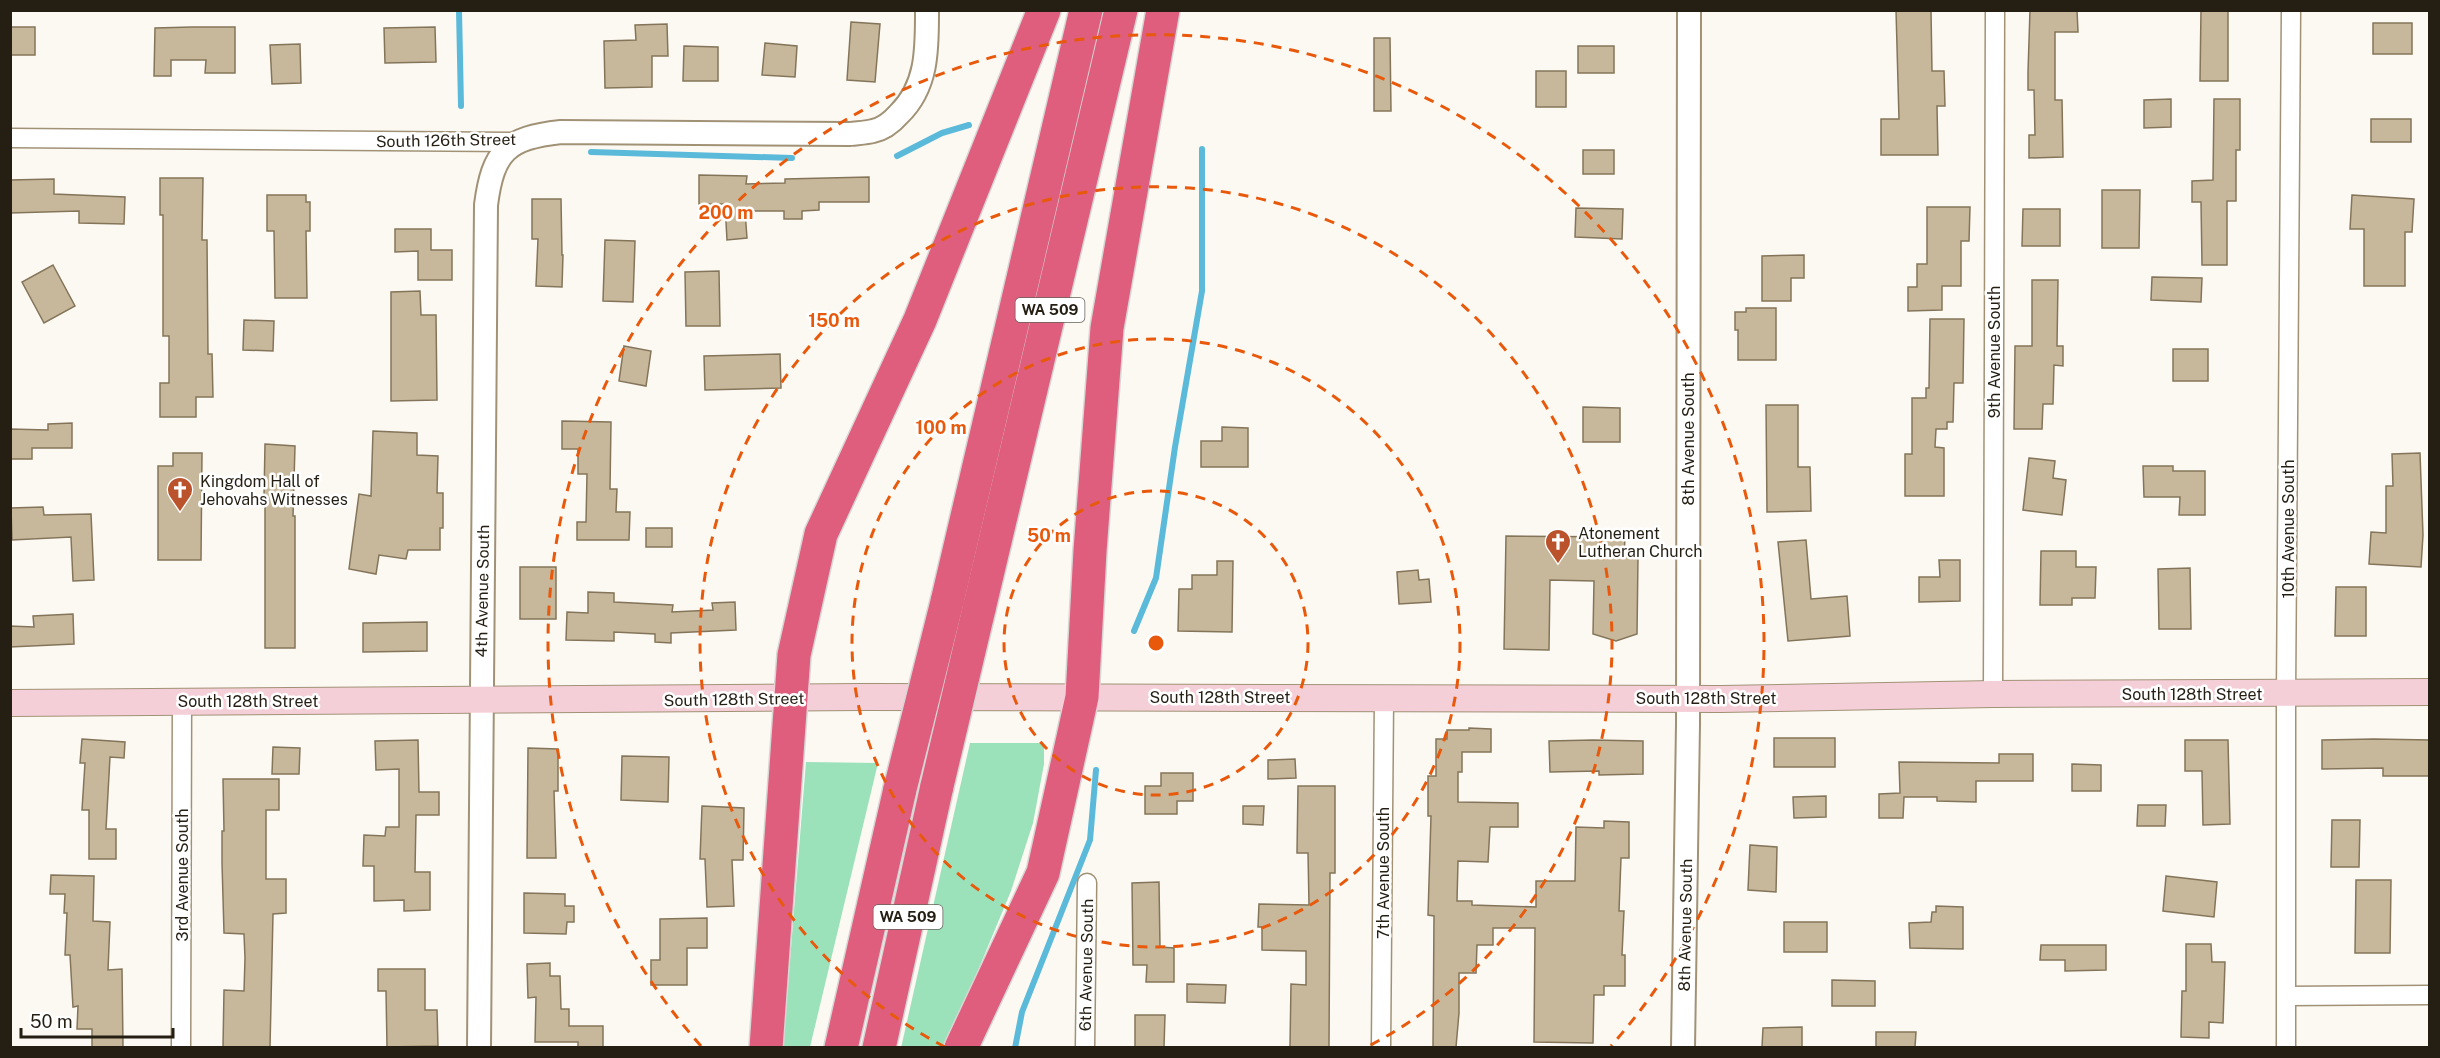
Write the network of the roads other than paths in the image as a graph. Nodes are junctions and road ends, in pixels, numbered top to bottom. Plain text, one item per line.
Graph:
1 (927, 10) edge
2 (1044, 10) edge
3 (1086, 10) edge
4 (1121, 10) edge
5 (1163, 10) edge
6 (1689, 10) edge
7 (1995, 10) edge
8 (2291, 10) edge
9 (10, 138) edge
10 (514, 142) junction
11 (2430, 692) edge
12 (1993, 694) junction
13 (2286, 694) junction
14 (1082, 697) junction
15 (790, 698) junction
16 (1384, 698) junction
17 (1687, 699) junction
18 (481, 700) junction
19 (183, 702) junction
20 (10, 703) edge
21 (1087, 883) dead end
22 (2430, 995) edge
23 (2287, 996) junction
24 (182, 1047) edge
25 (479, 1047) edge
26 (766, 1047) edge
27 (841, 1047) edge
28 (879, 1047) edge
29 (961, 1047) edge
30 (1085, 1047) edge
31 (1381, 1047) edge
32 (1683, 1047) edge
33 (2286, 1047) edge

1 - 10 street, South 126th Street
2 - 15 highway
3 - 27 highway, WA 509, bridge
4 - 28 highway, WA 509, bridge
5 - 14 highway
6 - 17 street, 8th Avenue South
7 - 12 street, 9th Avenue South
8 - 13 street, 10th Avenue South
9 - 10 street, South 126th Street
10 - 18 street, 4th Avenue South
11 - 13 main road, South 128th Street
12 - 13 main road, South 128th Street
12 - 17 main road, South 128th Street
13 - 23 street, 10th Avenue South
14 - 15 main road, South 128th Street
14 - 16 main road, South 128th Street
14 - 29 highway
15 - 18 main road, South 128th Street
15 - 26 highway
16 - 17 main road, South 128th Street
16 - 31 street, 7th Avenue South
17 - 32 street, 8th Avenue South
18 - 19 main road, South 128th Street
18 - 25 street, 4th Avenue South
19 - 20 main road, South 128th Street
19 - 24 street, 3rd Avenue South
21 - 30 street, 6th Avenue South
22 - 23 street
23 - 33 street, 10th Avenue South

